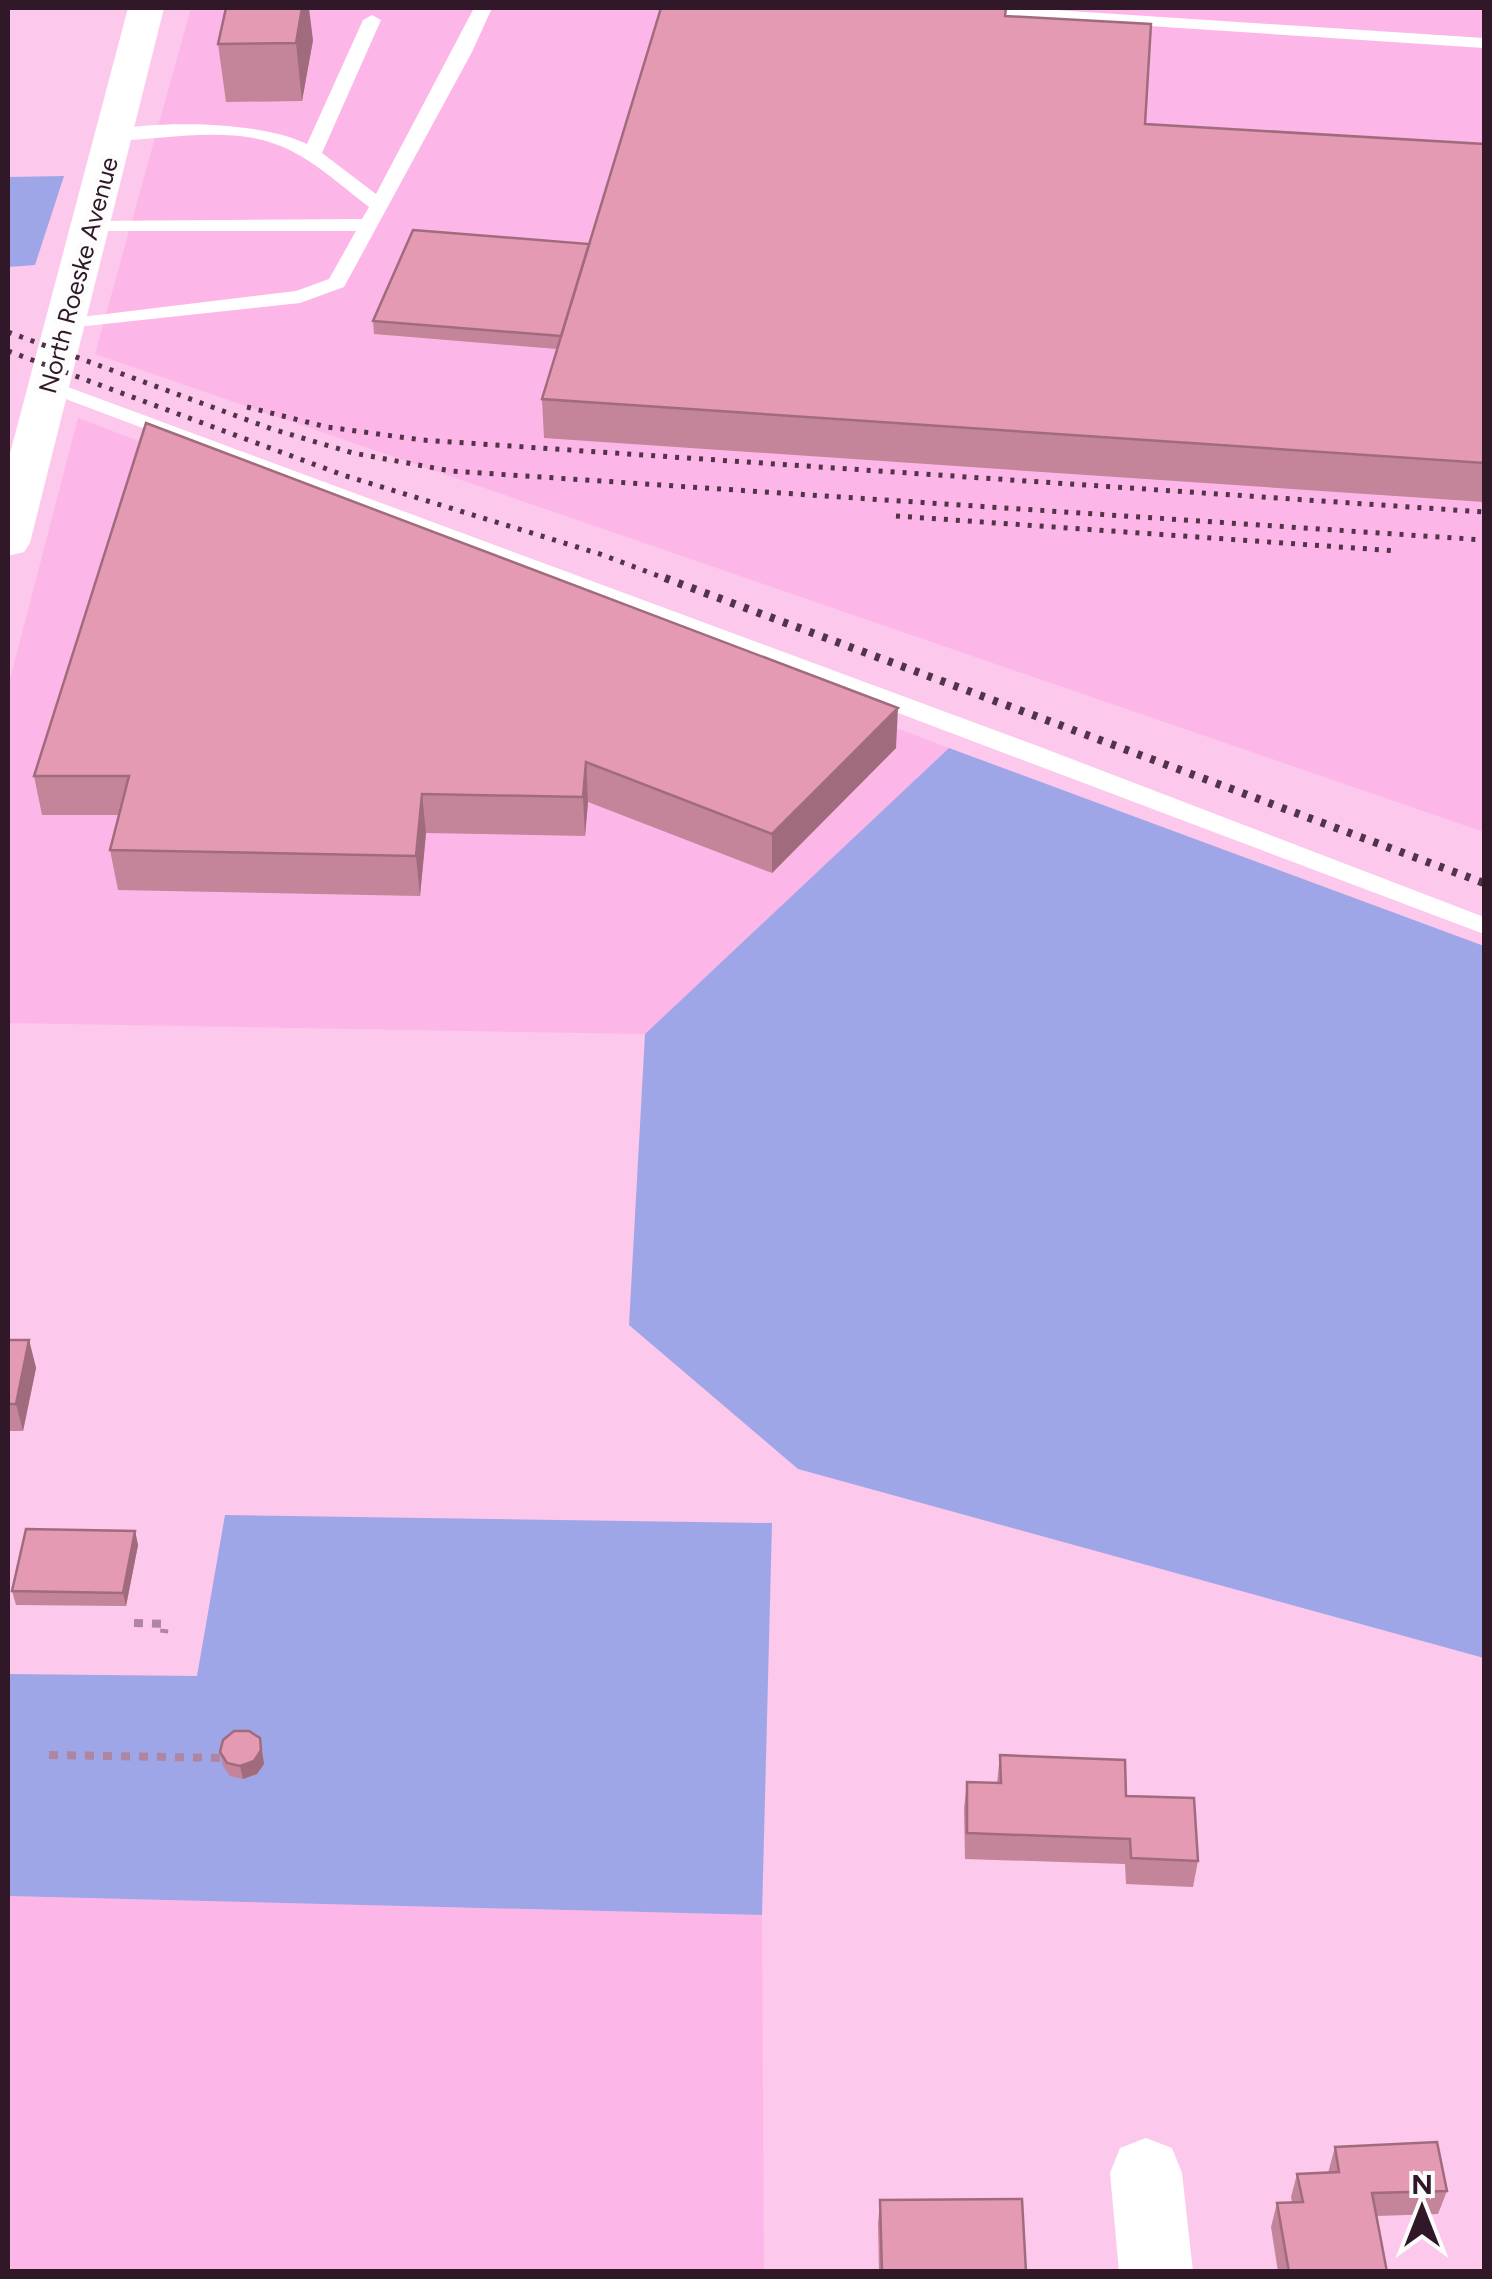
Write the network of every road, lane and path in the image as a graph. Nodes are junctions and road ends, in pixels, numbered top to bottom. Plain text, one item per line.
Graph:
1 (146, 8) edge
2 (483, 8) edge
3 (951, 8) edge
4 (372, 20) dead end
5 (1484, 43) edge
6 (114, 135) junction
7 (311, 156) junction
8 (379, 205) junction
9 (92, 225) junction
10 (368, 226) junction
11 (65, 325) junction
12 (49, 386) junction
13 (8, 543) edge
14 (1484, 926) edge
15 (134, 1624) dead end
16 (164, 1633) dead end
17 (49, 1755) dead end
18 (224, 1758) edge
19 (1146, 2174) dead end
20 (1156, 2272) edge

1 - 6 street, North Roeske Avenue
2 - 8 lane
3 - 5 lane
4 - 7 lane
6 - 7 lane
6 - 9 street, North Roeske Avenue
7 - 8 lane
8 - 10 lane
9 - 10 lane
9 - 11 street, North Roeske Avenue
10 - 11 lane
11 - 12 street, North Roeske Avenue
12 - 13 street, North Roeske Avenue
12 - 14 lane
15 - 16 path
17 - 18 path
19 - 20 street

